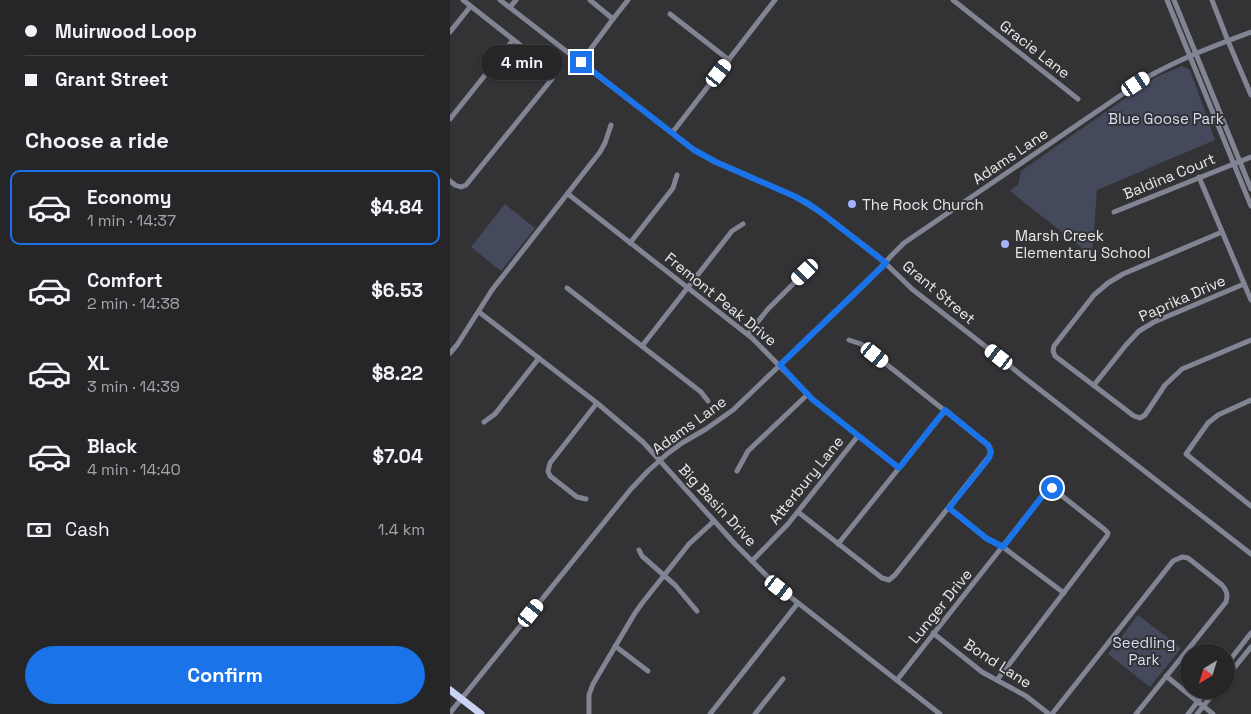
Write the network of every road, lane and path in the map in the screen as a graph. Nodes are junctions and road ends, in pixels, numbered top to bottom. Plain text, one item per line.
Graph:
1 (500, 0) edge
2 (516, 0) edge
3 (590, 0) edge
4 (628, 0) edge
5 (775, 0) edge
6 (953, 0) edge
7 (1167, 0) edge
8 (1174, 0) edge
9 (1212, 0) edge
10 (467, 3) edge
11 (510, 8) junction
12 (670, 14) dead end
13 (613, 19) junction
14 (450, 32) edge
15 (1251, 32) edge
16 (513, 40) junction
17 (1228, 41) junction
18 (1196, 54) junction
19 (1190, 56) junction
20 (729, 60) junction
21 (581, 62) junction
22 (1251, 95) edge
23 (1078, 98) dead end
24 (450, 120) edge
25 (612, 125) dead end
26 (672, 133) junction
27 (1251, 157) edge
28 (1236, 162) junction
29 (677, 175) dead end
30 (1200, 178) junction
31 (450, 181) edge
32 (1251, 189) edge
33 (568, 194) junction
34 (1251, 206) edge
35 (1114, 212) dead end
36 (743, 224) dead end
37 (1222, 232) junction
38 (630, 243) junction
39 (886, 263) junction
40 (805, 272) dead end
41 (1244, 284) junction
42 (567, 288) dead end
43 (688, 288) junction
44 (1251, 300) edge
45 (478, 312) junction
46 (748, 334) junction
47 (849, 340) dead end
48 (1251, 340) edge
49 (642, 346) junction
50 (450, 353) edge
51 (539, 358) junction
52 (780, 365) junction
53 (1094, 385) junction
54 (808, 394) junction
55 (1251, 400) edge
56 (708, 401) dead end
57 (597, 403) junction
58 (945, 410) junction
59 (484, 422) dead end
60 (858, 436) junction
61 (659, 460) junction
62 (899, 468) junction
63 (737, 471) dead end
64 (586, 499) dead end
65 (1251, 506) edge
66 (949, 508) junction
67 (798, 512) junction
68 (714, 521) junction
69 (838, 544) junction
70 (1003, 547) junction
71 (639, 550) dead end
72 (1251, 554) edge
73 (752, 561) junction
74 (664, 576) junction
75 (1064, 593) junction
76 (798, 603) junction
77 (697, 611) dead end
78 (933, 633) junction
79 (1251, 633) edge
80 (615, 646) junction
81 (1251, 647) edge
82 (1235, 653) edge
83 (1235, 667) edge
84 (648, 671) dead end
85 (1166, 676) junction
86 (783, 679) dead end
87 (897, 680) junction
88 (997, 680) junction
89 (450, 690) edge
90 (462, 699) junction
91 (1200, 699) edge
92 (1209, 699) edge
93 (1198, 702) junction
94 (1203, 706) junction
95 (450, 713) edge
96 (481, 714) edge
97 (589, 714) edge
98 (710, 714) edge
99 (756, 714) edge
100 (940, 714) edge
101 (1051, 714) edge
102 (1136, 714) edge
103 (1188, 714) edge
104 (1197, 714) edge
105 (1213, 714) edge

1 - 11 street, Grant Street
2 - 11 street
3 - 13 street
4 - 13 street
5 - 20 street
6 - 23 street, Gracie Lane
7 - 19 street
8 - 18 street
9 - 17 street
10 - 14 street
10 - 16 street
11 - 21 street, Grant Street
12 - 20 street
13 - 21 street
15 - 17 street, Adams Lane
16 - 24 street
16 - 31 street
17 - 18 street, Adams Lane
17 - 22 street
18 - 19 street, Adams Lane
18 - 28 street
19 - 28 street
19 - 39 street, Adams Lane
20 - 26 street
21 - 26 street, Grant Street
25 - 33 street
26 - 39 street, Grant Street
27 - 28 street, Baldina Court
28 - 30 street, Baldina Court
28 - 32 street
28 - 34 street
29 - 38 street
30 - 35 street, Baldina Court
30 - 37 street
33 - 38 street, Fremont Peak Drive
33 - 45 street
36 - 43 street
37 - 41 street
37 - 53 street
38 - 43 street, Fremont Peak Drive
39 - 52 street, Adams Lane
39 - 72 street, Grant Street
40 - 46 street
41 - 44 street
41 - 53 street, Paprika Drive
42 - 49 street
43 - 46 street, Fremont Peak Drive
43 - 49 street
45 - 50 street
45 - 51 street, Big Basin Drive
46 - 52 street, Fremont Peak Drive
47 - 58 street
48 - 53 street
49 - 56 street
51 - 57 street, Big Basin Drive
51 - 59 street
52 - 54 street, Fremont Peak Drive
52 - 61 street, Adams Lane
54 - 60 street, Fremont Peak Drive
54 - 63 street
55 - 65 street
57 - 61 street, Big Basin Drive
57 - 64 street
58 - 62 street
58 - 66 street
60 - 62 street, Fremont Peak Drive
60 - 67 street, Atterbury Lane
61 - 68 street, Big Basin Drive
61 - 90 street, Adams Lane
62 - 69 street
66 - 69 street
66 - 70 street
67 - 69 street
67 - 73 street, Atterbury Lane
68 - 73 street, Big Basin Drive
68 - 74 street
70 - 75 street
70 - 75 street, Lunger Drive
70 - 78 street, Lunger Drive
71 - 74 street
73 - 76 street, Big Basin Drive
74 - 77 street
74 - 80 street
75 - 88 street
76 - 87 street, Big Basin Drive
76 - 98 street
78 - 87 street, Lunger Drive
78 - 88 street, Bond Lane
79 - 82 street
80 - 84 street
80 - 97 street
81 - 83 street
85 - 93 street
85 - 101 street
85 - 102 street
86 - 99 street
87 - 100 street, Big Basin Drive
88 - 101 street, Bond Lane
89 - 90 main road
90 - 95 street, Adams Lane
90 - 96 main road
91 - 93 street
92 - 94 street
93 - 94 street
93 - 103 street
94 - 104 street
94 - 105 street

